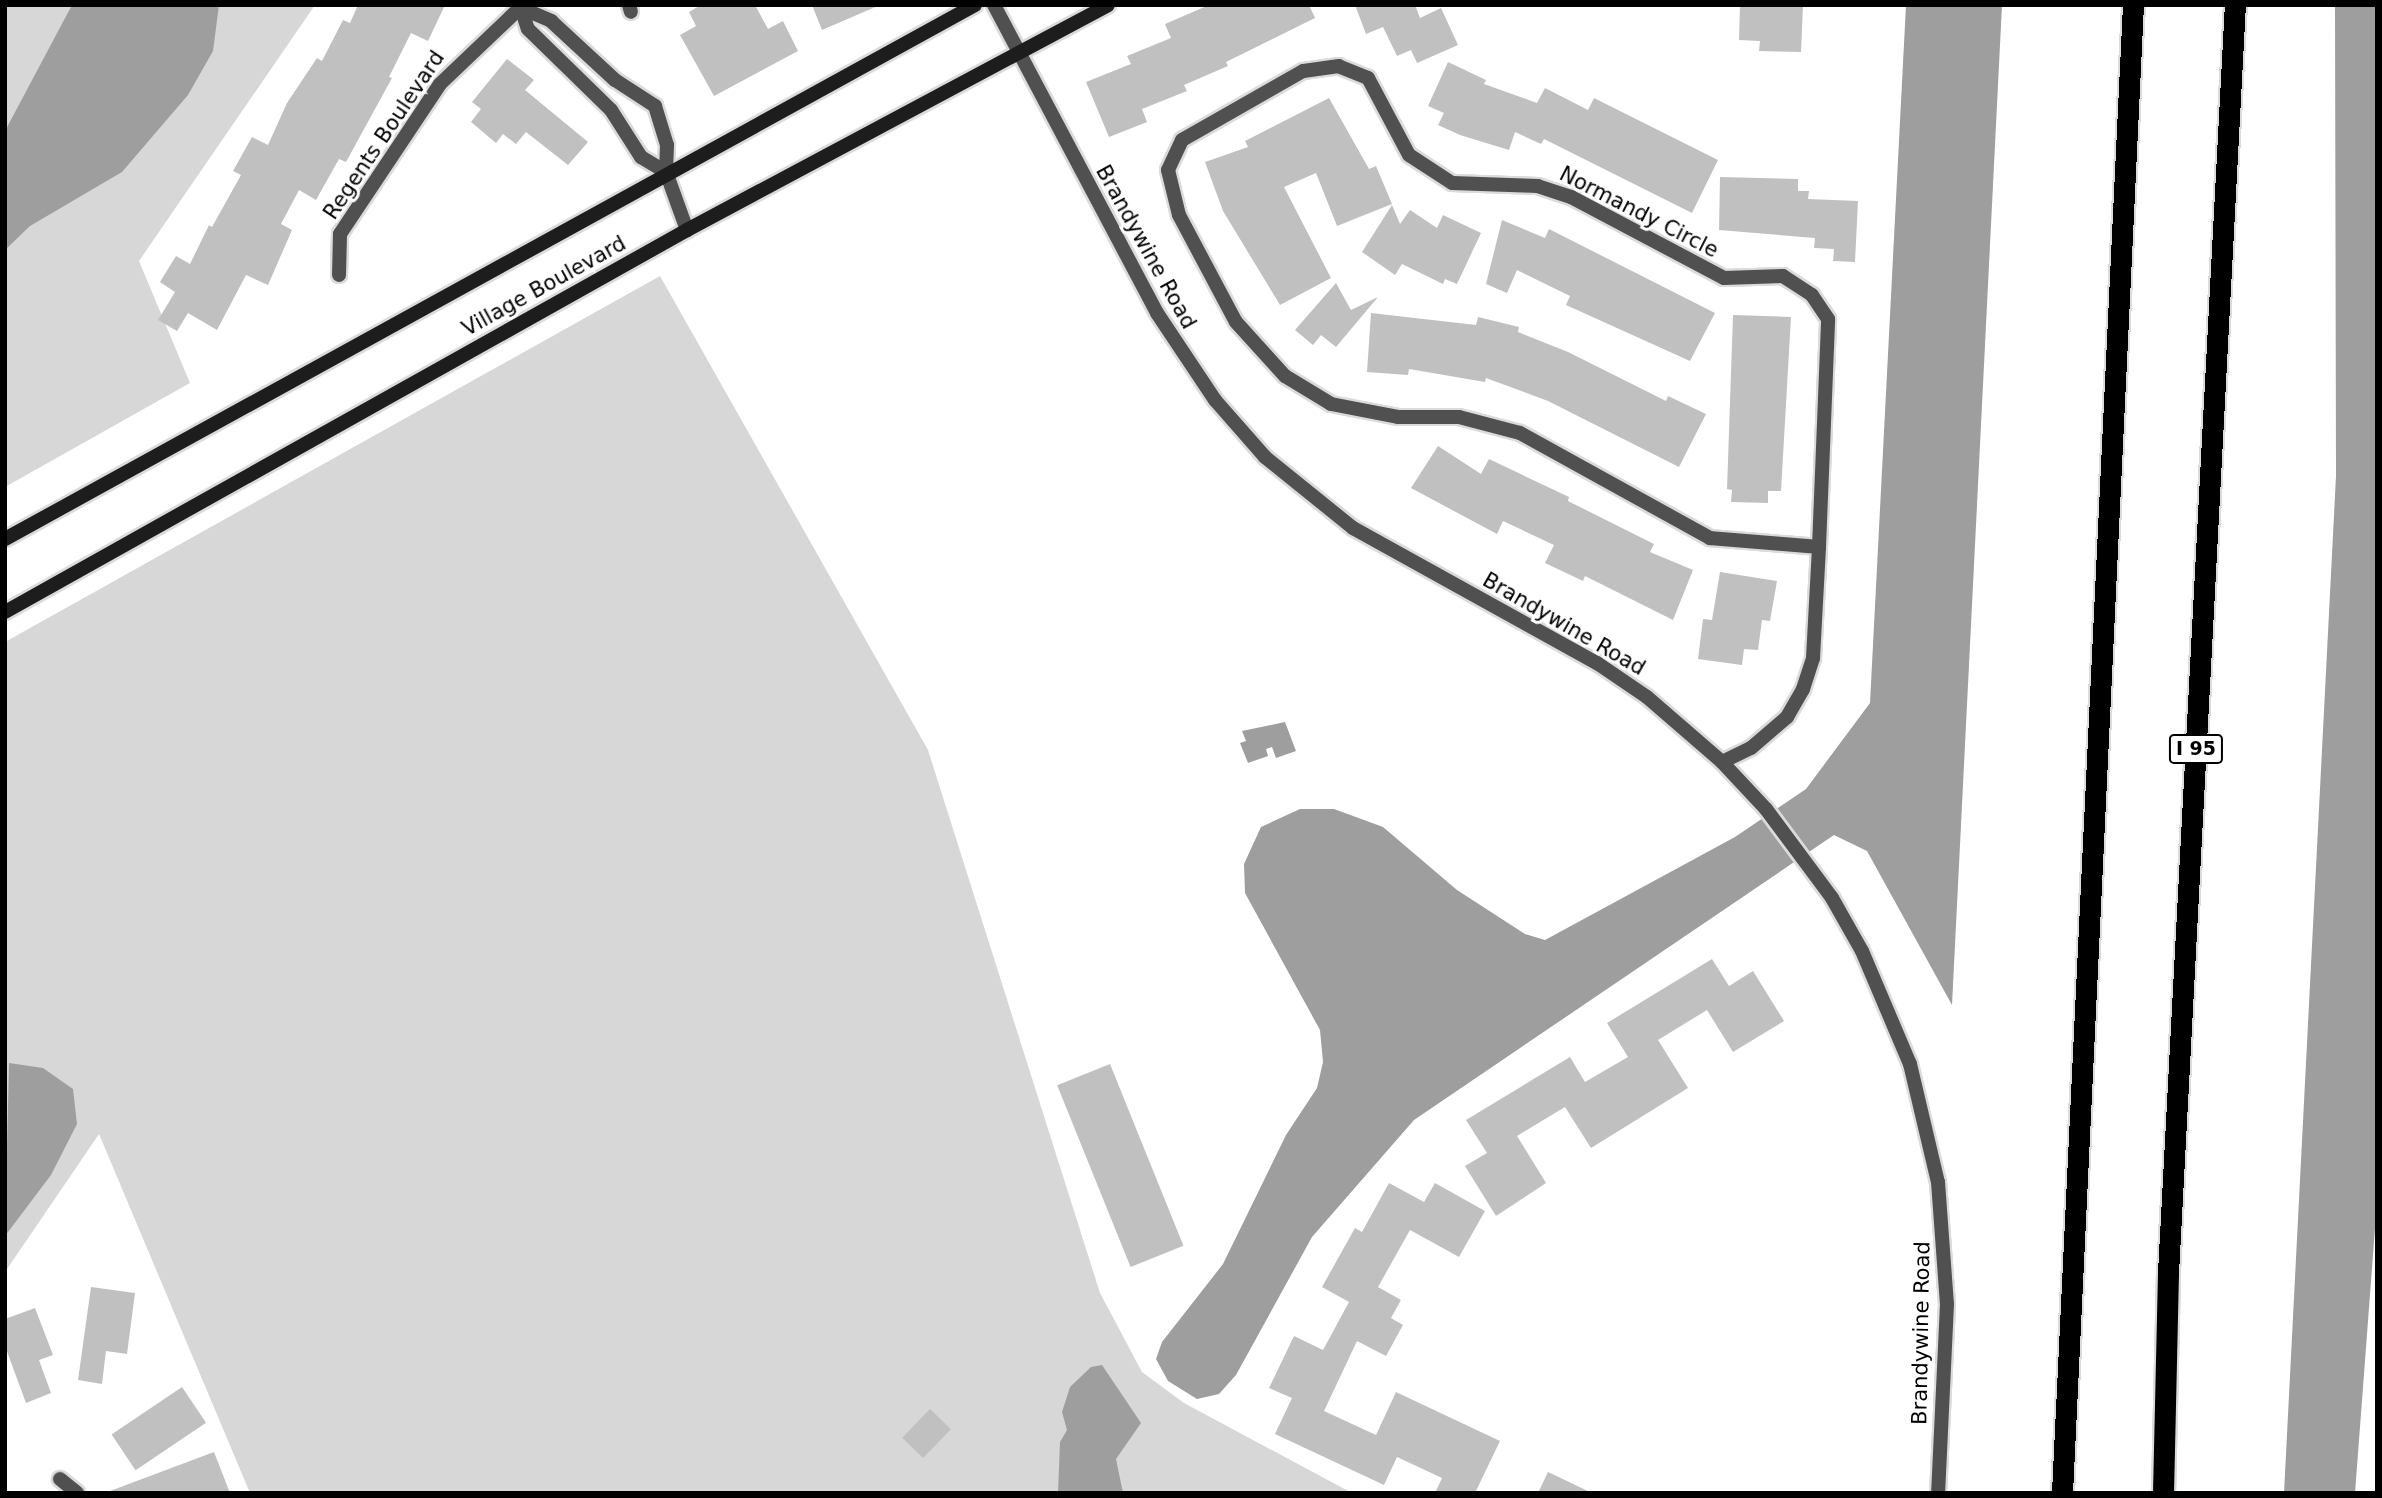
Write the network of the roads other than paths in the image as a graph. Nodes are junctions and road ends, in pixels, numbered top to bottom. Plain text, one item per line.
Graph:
1 (975, 5) edge
2 (994, 5) edge
3 (1108, 5) edge
4 (2133, 5) edge
5 (2235, 5) edge
6 (522, 7) edge
7 (1017, 54) junction
8 (666, 172) junction
9 (687, 230) junction
10 (339, 275) dead end
11 (5, 539) edge
12 (1819, 547) junction
13 (5, 612) edge
14 (1722, 762) junction
15 (60, 1479) dead end
16 (77, 1493) edge
17 (1938, 1493) edge
18 (2062, 1493) edge
19 (2163, 1493) edge

1 - 8 street, Village Boulevard
2 - 7 street, Brandywine Road
3 - 7 street, Village Boulevard
4 - 18 highway
5 - 19 highway, I 95
6 - 8 street
6 - 8 street
6 - 10 street, Regents Boulevard
7 - 9 street, Village Boulevard
7 - 14 street, Brandywine Road
8 - 9 street
8 - 11 street, Village Boulevard
9 - 13 street, Village Boulevard
12 - 12 street, Normandy Circle
12 - 14 street, Normandy Circle
14 - 17 street, Brandywine Road
15 - 16 street

